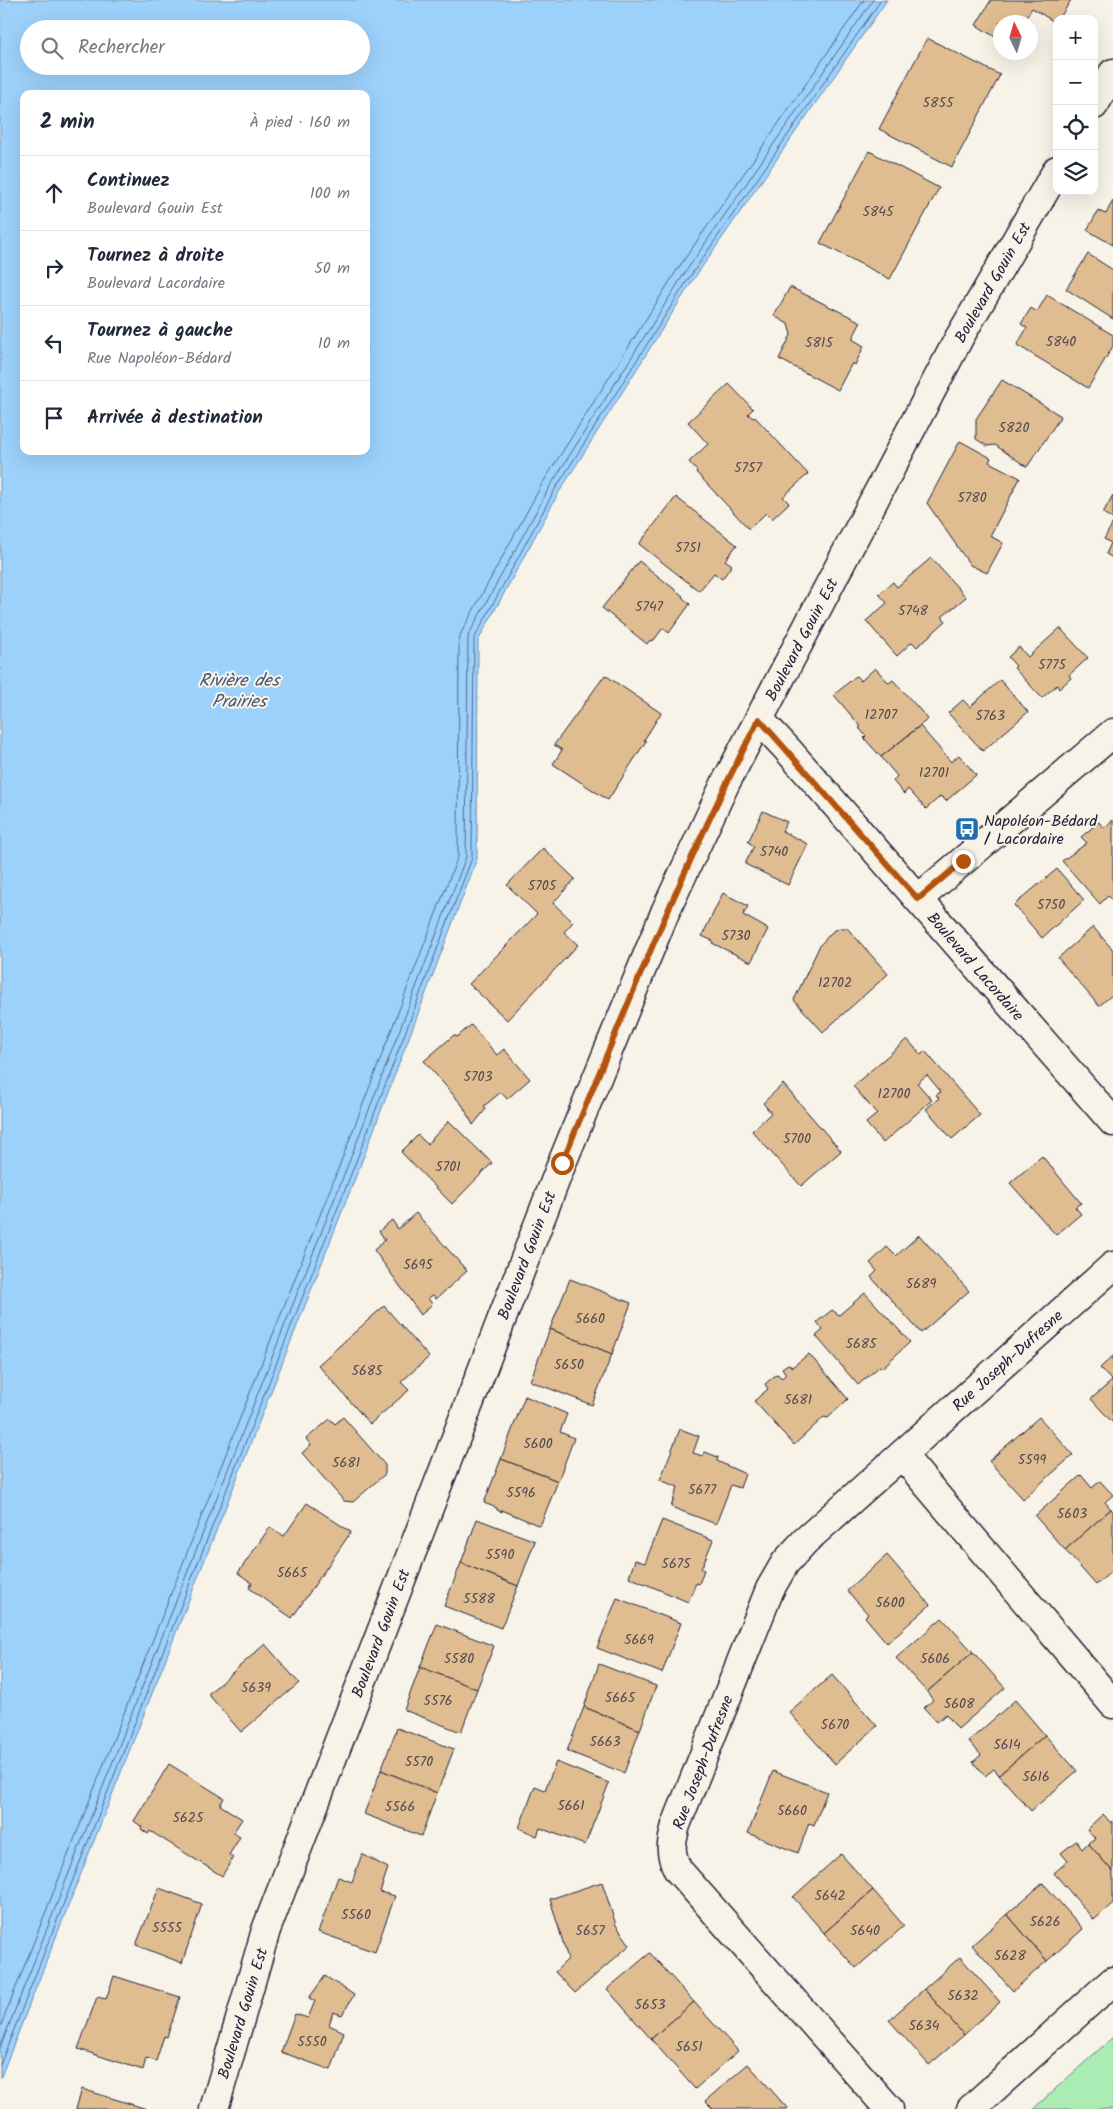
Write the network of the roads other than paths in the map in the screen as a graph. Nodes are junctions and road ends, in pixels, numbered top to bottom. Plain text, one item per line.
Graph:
1 (1113, 73) edge
2 (1098, 98) edge
3 (1053, 177) edge
4 (759, 719) junction
5 (1113, 733) edge
6 (918, 899) junction
7 (1113, 1122) edge
8 (1113, 1266) edge
9 (902, 1455) junction
10 (1113, 1704) edge
11 (1113, 1981) edge
12 (218, 2108) edge
13 (889, 2109) edge
14 (971, 2109) edge

1 - 2 street
3 - 4 street, Boulevard Gouin Est
4 - 6 street, Boulevard Lacordaire
4 - 12 street, Boulevard Gouin Est
5 - 6 street
6 - 7 street, Boulevard Lacordaire
8 - 9 street, Rue Joseph-Dufresne
9 - 10 street
9 - 13 street, Rue Joseph-Dufresne
11 - 14 street

